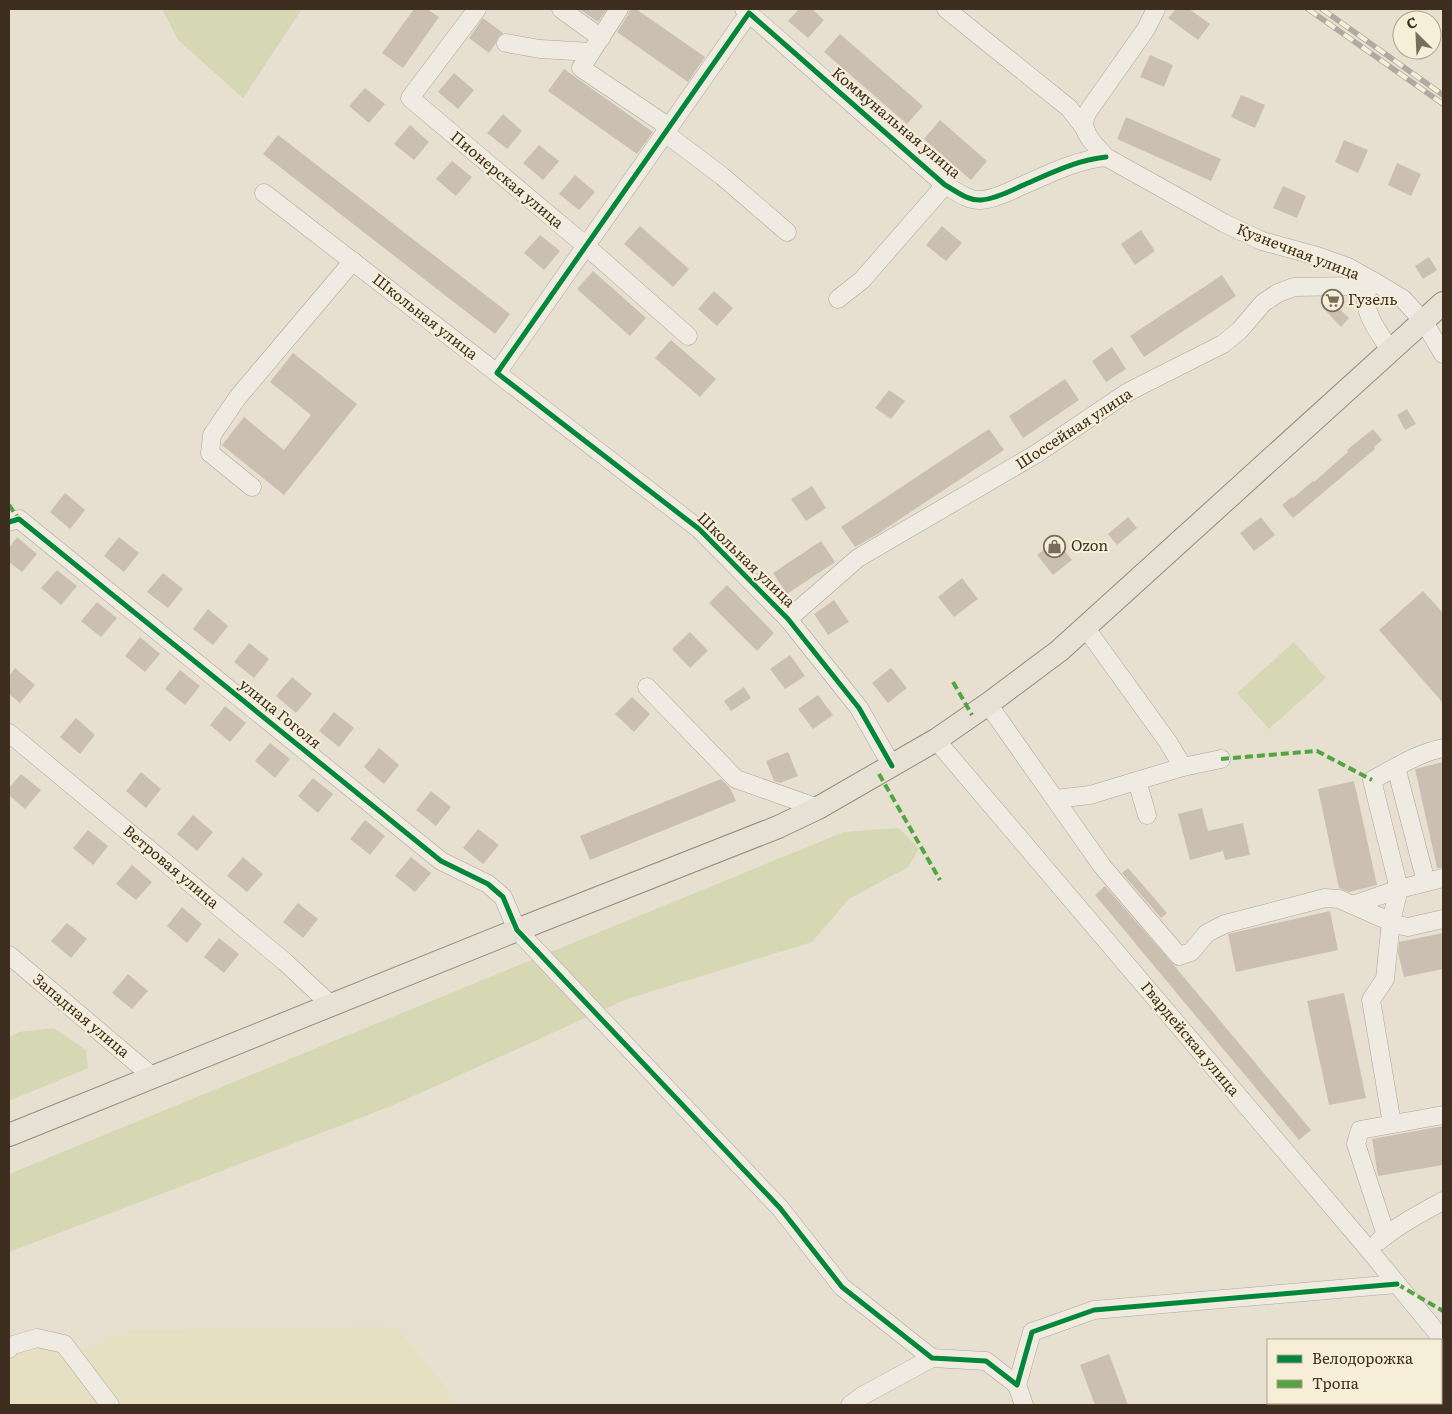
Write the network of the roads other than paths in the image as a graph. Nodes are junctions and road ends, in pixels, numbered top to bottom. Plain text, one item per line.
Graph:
1 (477, 9) edge
2 (562, 9) edge
3 (619, 9) edge
4 (946, 9) edge
5 (747, 11) edge
6 (1152, 11) edge
7 (506, 43) dead end
8 (596, 45) junction
9 (667, 130) junction
10 (1086, 130) junction
11 (1106, 157) junction
12 (945, 185) junction
13 (264, 193) dead end
14 (787, 232) dead end
15 (586, 246) junction
16 (353, 261) junction
17 (1373, 281) junction
18 (838, 299) dead end
19 (1443, 303) edge
20 (1424, 322) junction
21 (688, 336) dead end
22 (1391, 351) junction
23 (1443, 354) edge
24 (497, 373) junction
25 (252, 487) dead end
26 (14, 520) edge
27 (788, 619) junction
28 (1085, 627) junction
29 (648, 687) dead end
30 (988, 704) junction
31 (9, 733) edge
32 (936, 740) junction
33 (1443, 748) edge
34 (1221, 759) dead end
35 (892, 766) junction
36 (1183, 767) junction
37 (1396, 767) junction
38 (1137, 781) junction
39 (1055, 799) junction
40 (818, 808) junction
41 (1147, 815) dead end
42 (1443, 878) edge
43 (1426, 882) junction
44 (1399, 889) junction
45 (1353, 905) junction
46 (1443, 919) edge
47 (1391, 921) junction
48 (517, 930) junction
49 (9, 955) edge
50 (331, 1005) junction
51 (153, 1077) junction
52 (1443, 1115) edge
53 (1392, 1124) junction
54 (9, 1135) edge
55 (1443, 1201) edge
56 (1386, 1235) junction
57 (1369, 1250) junction
58 (1397, 1284) junction
59 (1443, 1340) edge
60 (9, 1349) edge
61 (932, 1358) junction
62 (1017, 1385) junction
63 (110, 1405) edge
64 (850, 1405) edge
65 (1024, 1405) edge

1 - 15 street, Пионерская улица
2 - 8 street
3 - 8 street
4 - 10 street
5 - 9 street
5 - 12 street, Коммунальная улица
6 - 10 street
7 - 8 street
8 - 9 street
9 - 14 street
9 - 15 street
10 - 11 street
11 - 12 street, Коммунальная улица
11 - 17 street, Кузнечная улица
12 - 18 street
13 - 16 street, Школьная улица
15 - 21 street, Пионерская улица
15 - 24 street
16 - 24 street, Школьная улица
16 - 25 street
17 - 20 street, Кузнечная улица
17 - 22 street
17 - 27 street, Шоссейная улица
19 - 20 main road
20 - 22 main road
20 - 23 street, Кузнечная улица
22 - 28 main road
24 - 27 street, Школьная улица
26 - 48 street, улица Гоголя
27 - 35 street, Школьная улица
28 - 30 main road
28 - 36 street
29 - 40 street
30 - 32 main road
30 - 39 street
31 - 50 street, Ветровая улица
32 - 35 main road
32 - 57 street, Гвардейская улица
33 - 37 street
34 - 36 street
35 - 40 main road
36 - 38 street
37 - 43 street
37 - 44 street
38 - 39 street
38 - 41 street
39 - 45 street
40 - 48 main road
42 - 43 street
43 - 44 street
44 - 45 street
44 - 47 street
45 - 47 street
46 - 47 street
47 - 53 street
48 - 50 main road
48 - 61 street, улица Гоголя
49 - 51 street, Западная улица
50 - 51 main road
51 - 54 main road
52 - 53 street
53 - 56 street
55 - 56 street
56 - 57 street
57 - 58 street, Гвардейская улица
58 - 59 street, Гвардейская улица
58 - 62 street
60 - 63 street
61 - 62 street
61 - 64 street
62 - 65 street

